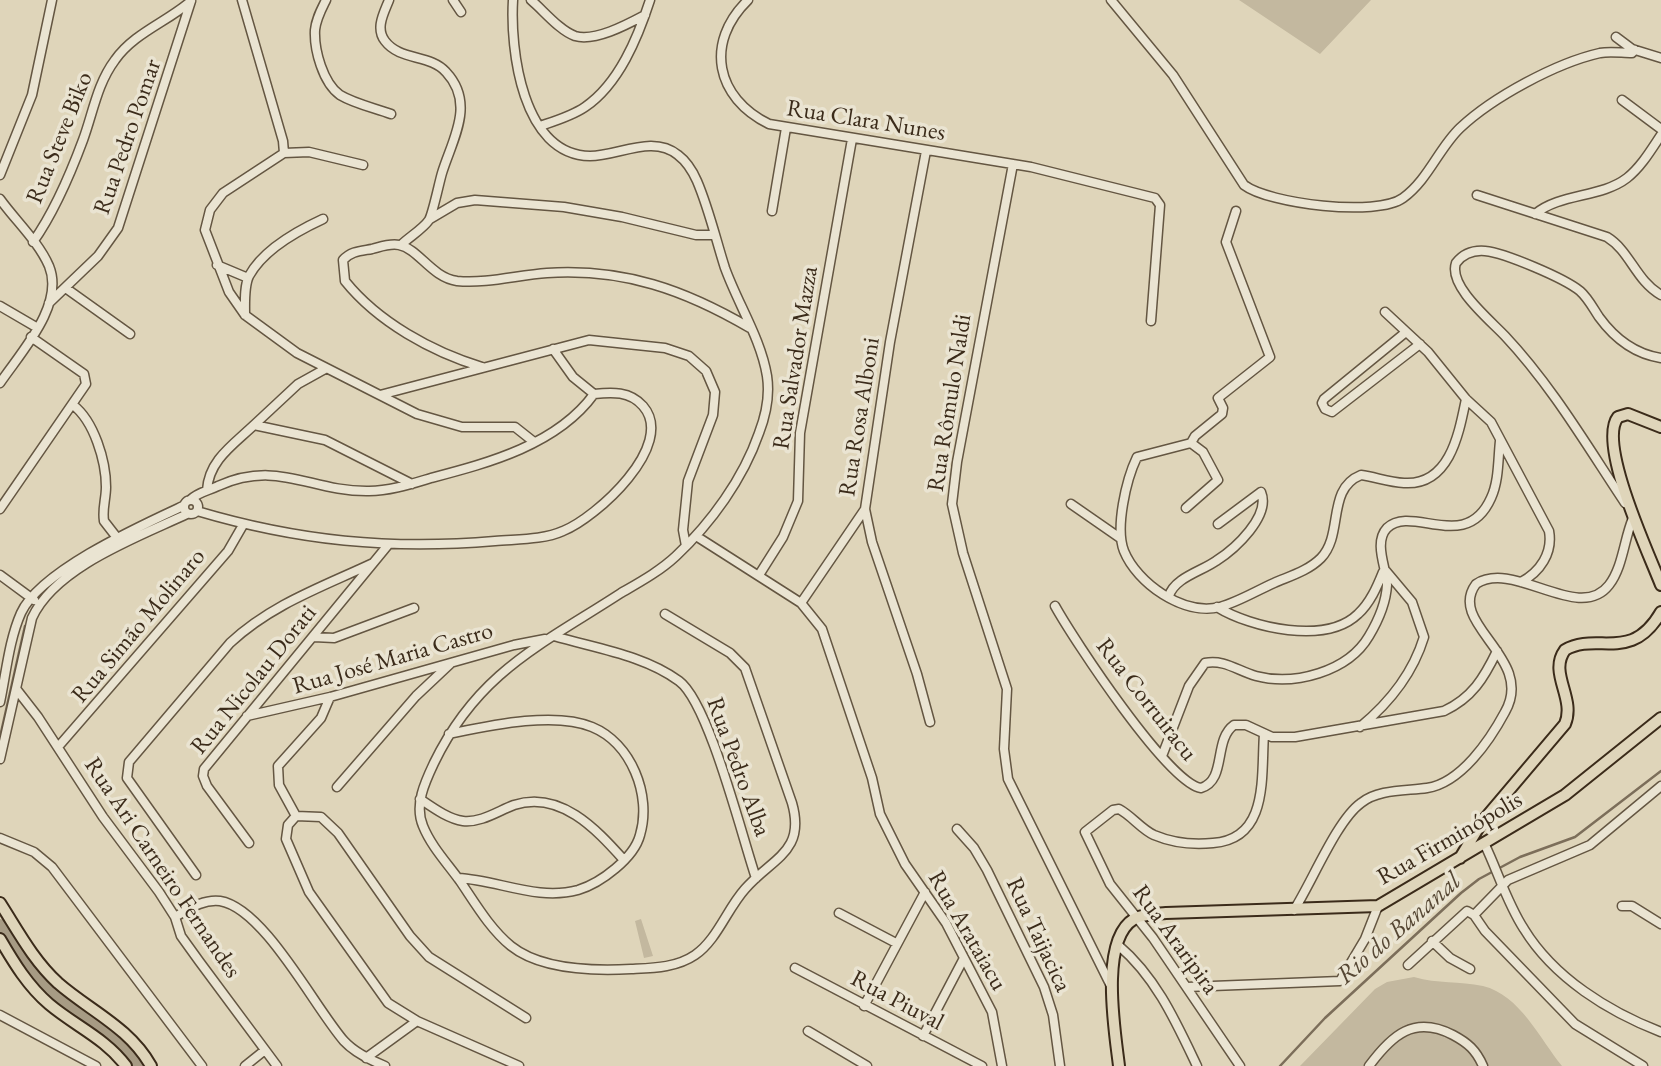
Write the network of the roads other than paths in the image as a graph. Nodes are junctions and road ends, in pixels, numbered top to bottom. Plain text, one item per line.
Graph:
1 (52, 0) edge
2 (191, 0) edge
3 (242, 0) edge
4 (326, 0) edge
5 (389, 0) edge
6 (453, 0) edge
7 (513, 0) edge
8 (531, 0) edge
9 (650, 0) edge
10 (748, 0) edge
11 (1111, 0) edge
12 (461, 12) dead end
13 (645, 15) junction
14 (1616, 37) dead end
15 (1635, 50) junction
16 (1661, 58) edge
17 (1622, 100) dead end
18 (391, 114) dead end
19 (540, 126) junction
20 (786, 128) junction
21 (1661, 129) edge
22 (1661, 135) edge
23 (852, 139) junction
24 (926, 151) junction
25 (284, 153) junction
26 (1013, 164) junction
27 (363, 165) dead end
28 (0, 175) edge
29 (1477, 195) dead end
30 (0, 201) edge
31 (772, 211) dead end
32 (1236, 211) dead end
33 (1535, 214) junction
34 (323, 219) dead end
35 (430, 219) junction
36 (715, 235) junction
37 (33, 242) junction
38 (401, 245) junction
39 (217, 265) junction
40 (248, 278) junction
41 (67, 289) junction
42 (1661, 295) edge
43 (49, 303) junction
44 (0, 306) edge
45 (1385, 312) dead end
46 (244, 315) junction
47 (1152, 321) dead end
48 (36, 327) junction
49 (750, 328) junction
50 (1406, 332) junction
51 (130, 334) dead end
52 (31, 337) junction
53 (1420, 345) junction
54 (553, 349) junction
55 (1661, 358) edge
56 (482, 367) junction
57 (325, 369) junction
58 (3, 371) edge
59 (0, 383) edge
60 (594, 394) junction
61 (380, 395) junction
62 (1465, 399) junction
63 (73, 405) junction
64 (254, 425) junction
65 (1661, 427) edge
66 (1500, 441) junction
67 (534, 442) junction
68 (1191, 443) junction
69 (1621, 475) junction
70 (1609, 478) junction
71 (412, 484) junction
72 (205, 491) junction
73 (1071, 504) dead end
74 (1626, 505) junction
75 (191, 507) junction
76 (1186, 508) dead end
77 (0, 509) edge
78 (865, 509) junction
79 (1633, 518) junction
80 (1218, 524) dead end
81 (243, 525) junction
82 (1639, 531) junction
83 (696, 536) junction
84 (1120, 538) junction
85 (118, 539) junction
86 (388, 545) junction
87 (686, 546) junction
88 (1624, 547) junction
89 (373, 563) junction
90 (1384, 569) junction
91 (0, 575) edge
92 (759, 575) junction
93 (1521, 582) junction
94 (1661, 585) edge
95 (1169, 596) junction
96 (31, 597) junction
97 (39, 603) junction
98 (801, 603) junction
99 (1055, 606) dead end
100 (1217, 607) junction
101 (414, 608) dead end
102 (1661, 612) edge
103 (665, 614) dead end
104 (20, 616) junction
105 (32, 618) junction
106 (314, 637) junction
107 (552, 638) junction
108 (1497, 651) junction
109 (4, 661) edge
110 (452, 662) junction
111 (17, 690) junction
112 (0, 697) edge
113 (330, 697) junction
114 (247, 716) junction
115 (1661, 718) edge
116 (930, 722) dead end
117 (1357, 729) junction
118 (449, 734) junction
119 (1264, 734) junction
120 (58, 747) junction
121 (1162, 756) junction
122 (0, 759) edge
123 (1661, 786) edge
124 (337, 787) dead end
125 (420, 799) junction
126 (296, 816) junction
127 (957, 829) dead end
128 (1475, 832) junction
129 (0, 838) edge
130 (249, 843) dead end
131 (1470, 848) junction
132 (1486, 848) junction
133 (623, 859) junction
134 (196, 876) dead end
135 (457, 878) junction
136 (756, 878) junction
137 (1500, 880) junction
138 (925, 892) junction
139 (0, 903) edge
140 (1378, 906) junction
141 (1622, 906) dead end
142 (1294, 910) junction
143 (839, 913) dead end
144 (1474, 915) junction
145 (175, 917) junction
146 (1137, 917) junction
147 (1661, 924) edge
148 (0, 939) edge
149 (1432, 941) junction
150 (896, 943) junction
151 (1118, 945) junction
152 (964, 958) junction
153 (1408, 965) dead end
154 (795, 968) dead end
155 (1470, 969) dead end
156 (1110, 984) junction
157 (1187, 987) junction
158 (864, 1006) junction
159 (0, 1015) edge
160 (526, 1018) dead end
161 (417, 1021) junction
162 (808, 1031) dead end
163 (1661, 1032) edge
164 (923, 1036) junction
165 (265, 1051) junction
166 (366, 1058) junction
167 (96, 1066) edge
168 (126, 1066) edge
169 (151, 1066) edge
170 (202, 1066) edge
171 (245, 1066) edge
172 (277, 1066) edge
173 (385, 1066) edge
174 (519, 1066) edge
175 (866, 1066) edge
176 (982, 1066) edge
177 (1002, 1066) edge
178 (1060, 1066) edge
179 (1119, 1066) edge
180 (1197, 1066) edge
181 (1240, 1066) edge
182 (1369, 1066) edge
183 (1483, 1066) edge
184 (1643, 1066) edge

1 - 28 street
2 - 37 street, Rua Steve Biko
2 - 41 street, Rua Pedro Pomar
3 - 25 street
4 - 18 street
5 - 35 street
6 - 12 street
7 - 19 street
8 - 13 street
9 - 13 street
10 - 20 street, Rua Clara Nunes
11 - 15 street
13 - 19 street
14 - 15 street
15 - 16 street
17 - 21 street
19 - 36 street
20 - 23 street, Rua Clara Nunes
20 - 31 street
22 - 33 street
23 - 24 street, Rua Clara Nunes
23 - 92 street, Rua Salvador Mazza
24 - 26 street, Rua Clara Nunes
24 - 78 street, Rua Rosa Alboni
25 - 27 street
25 - 39 street
26 - 47 street, Rua Clara Nunes
26 - 156 street, Rua Rômulo Naldi
29 - 33 street
30 - 37 street
32 - 68 street
33 - 42 street
34 - 40 street
35 - 36 street
35 - 38 street
36 - 49 street
37 - 43 street
38 - 49 street
38 - 56 street
39 - 40 street
39 - 46 street
40 - 46 street
41 - 43 street, Rua Pedro Pomar
41 - 51 street
43 - 48 street
44 - 48 street
45 - 50 street
46 - 57 street
48 - 52 street
49 - 83 street
50 - 53 street
50 - 53 street
52 - 58 street
52 - 63 street
53 - 62 street
54 - 56 street
54 - 60 street
54 - 87 street
55 - 70 street
56 - 61 street
57 - 61 street
57 - 64 street
58 - 59 street
60 - 67 street
60 - 86 street
61 - 67 street
62 - 66 street
62 - 100 street
63 - 77 street
63 - 85 street
64 - 71 street
64 - 72 street
65 - 69 main road
66 - 90 street
66 - 93 street
67 - 71 street
68 - 76 street
68 - 84 street
69 - 70 main road
69 - 74 main road
70 - 74 street
71 - 72 street
72 - 75 street
73 - 84 street
74 - 79 main road
75 - 81 street
75 - 85 street
75 - 97 street
78 - 98 street
78 - 116 street, Rua Rosa Alboni
79 - 82 main road
79 - 88 street
80 - 95 street
81 - 86 street
81 - 120 street, Rua Simão Molinaro
82 - 88 street
82 - 94 main road
83 - 87 street
83 - 92 street, Rua Arataiacu
84 - 95 street
85 - 96 street
86 - 89 street, Rua Nicolau Dorati
87 - 107 street
88 - 93 street
89 - 106 street, Rua Nicolau Dorati
89 - 134 street
90 - 100 street
90 - 117 street
90 - 121 street
91 - 96 street
92 - 98 street, Rua Arataiacu
93 - 108 street
95 - 100 street
96 - 97 street
96 - 104 street
97 - 105 street
98 - 138 street, Rua Arataiacu
99 - 121 street, Rua Corruiracu
101 - 106 street
102 - 128 main road
103 - 136 street
104 - 105 street
104 - 109 street
105 - 111 street
106 - 114 street, Rua Nicolau Dorati
107 - 110 street, Rua José Maria Castro
107 - 118 street
107 - 136 street, Rua Pedro Alba
108 - 117 street
108 - 142 street
109 - 112 street
110 - 113 street, Rua José Maria Castro
110 - 124 street
111 - 120 street, Rua Ari Carneiro Fernandes
111 - 122 street
113 - 114 street, Rua José Maria Castro
113 - 126 street
114 - 130 street, Rua Nicolau Dorati
115 - 132 main road, Rua Firminópolis
117 - 119 street
118 - 125 street
118 - 133 street
119 - 121 street, Rua Corruiracu
119 - 146 street, Rua Araripira
120 - 145 street, Rua Ari Carneiro Fernandes
123 - 137 street
125 - 133 street
125 - 135 street
126 - 160 street
126 - 161 street
127 - 178 street, Rua Taijacica
128 - 131 main road
128 - 132 main road
129 - 170 street
131 - 132 main road, Rua Firminópolis
131 - 140 main road, Rua Firminópolis
132 - 137 street
133 - 135 street
135 - 136 street
137 - 144 street
137 - 163 street
138 - 150 street
138 - 152 street, Rua Arataiacu
139 - 169 main road
140 - 142 main road, Rua Firminópolis
140 - 157 street
141 - 147 street
142 - 146 main road, Rua Firminópolis
143 - 150 street
144 - 149 street
144 - 184 street
145 - 165 street, Rua Ari Carneiro Fernandes
145 - 166 street
146 - 151 main road
146 - 157 street, Rua Araripira
148 - 168 main road
149 - 153 street
149 - 155 street
150 - 158 street
151 - 156 main road
151 - 180 street
152 - 164 street
152 - 177 street, Rua Arataiacu
154 - 158 street, Rua Piuval
156 - 179 main road
157 - 181 street, Rua Araripira
158 - 164 street, Rua Piuval
159 - 167 street
161 - 166 street
161 - 174 street
162 - 175 street
164 - 176 street, Rua Piuval
165 - 171 street
165 - 172 street, Rua Ari Carneiro Fernandes
166 - 173 street
182 - 183 street

